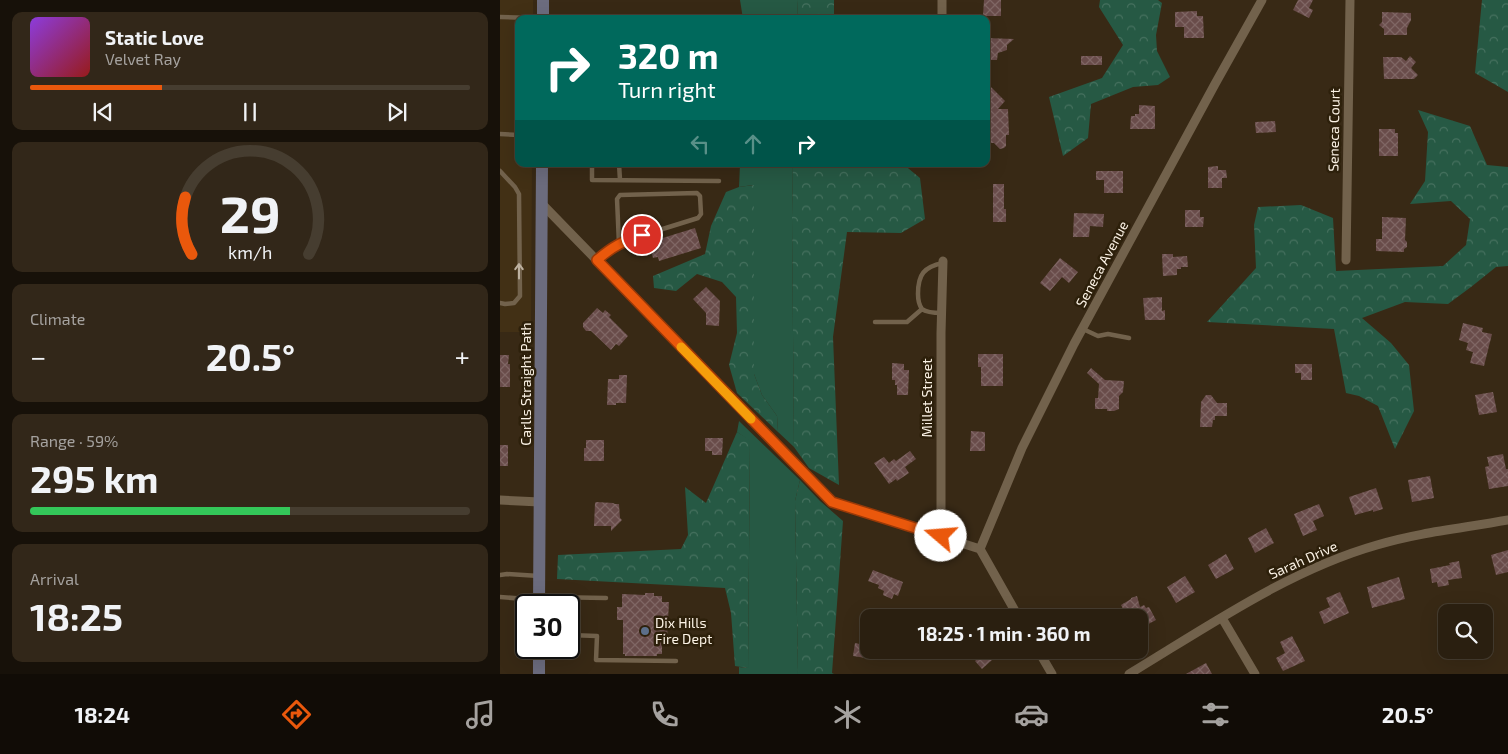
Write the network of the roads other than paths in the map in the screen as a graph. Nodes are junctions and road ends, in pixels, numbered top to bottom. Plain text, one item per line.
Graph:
1 (544, 0) edge
2 (942, 0) edge
3 (1262, 0) edge
4 (1350, 0) edge
5 (543, 15) edge
6 (942, 15) edge
7 (500, 17) edge
8 (515, 17) edge
9 (500, 134) edge
10 (515, 135) edge
11 (542, 167) edge
12 (592, 167) edge
13 (619, 167) edge
14 (500, 171) edge
15 (620, 180) junction
16 (719, 181) dead end
17 (542, 204) junction
18 (619, 244) junction
19 (597, 260) junction
20 (1346, 260) dead end
21 (943, 262) joint
22 (500, 303) edge
23 (922, 309) junction
24 (942, 313) junction
25 (875, 322) dead end
26 (1083, 329) junction
27 (1129, 338) dead end
28 (500, 500) edge
29 (540, 502) junction
30 (1508, 520) edge
31 (941, 536) junction
32 (980, 549) junction
33 (500, 575) edge
34 (540, 576) junction
35 (542, 594) edge
36 (500, 597) edge
37 (515, 598) edge
38 (606, 598) dead end
39 (580, 599) edge
40 (1015, 609) edge
41 (1222, 618) junction
42 (580, 635) edge
43 (539, 659) edge
44 (1043, 659) edge
45 (676, 661) dead end
46 (539, 674) edge
47 (1052, 674) edge
48 (1129, 674) edge
49 (1255, 674) edge

1 - 5 street
2 - 6 street
3 - 26 street, Seneca Avenue
4 - 20 street, Seneca Court
7 - 8 lane
9 - 10 lane
11 - 17 street, Carlls Straight Path
12 - 15 lane
13 - 15 lane
22 -> 14 lane
15 - 16 lane
17 - 19 street
17 - 29 street, Carlls Straight Path
18 - 18 lane
18 - 19 lane
19 - 31 street
21 - 23 lane
21 - 24 street, Millet Street
23 - 24 lane
23 - 25 lane
24 - 31 street, Millet Street
26 - 27 lane
26 - 32 street, Seneca Avenue
28 - 29 street
29 - 34 street, Carlls Straight Path
30 - 41 street, Sarah Drive
31 - 32 street
32 - 40 street
33 - 34 lane
34 - 35 street, Carlls Straight Path
36 - 37 lane
38 - 39 lane
41 - 48 street, Sarah Drive
41 - 49 street
42 - 45 lane
43 - 46 street
44 - 47 street

